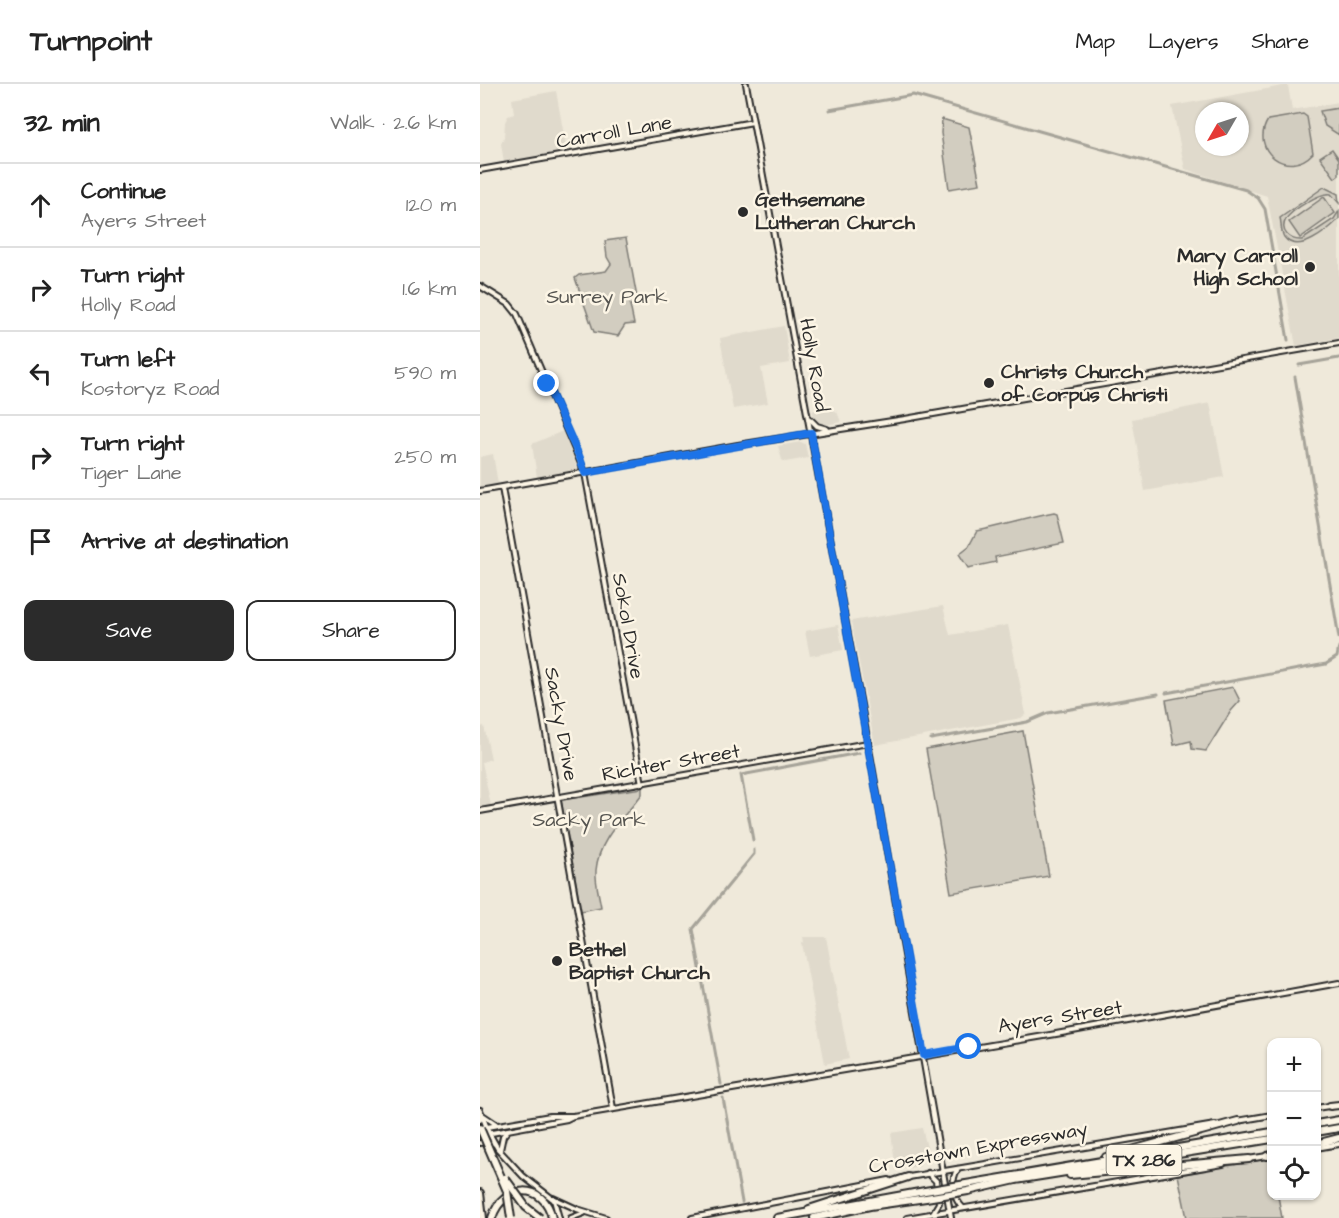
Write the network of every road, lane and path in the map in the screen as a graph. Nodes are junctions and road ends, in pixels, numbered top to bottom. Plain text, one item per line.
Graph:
1 (746, 84) edge
2 (753, 122) junction
3 (480, 170) edge
4 (480, 286) edge
5 (1339, 343) edge
6 (809, 418) junction
7 (830, 429) junction
8 (811, 433) junction
9 (585, 473) junction
10 (502, 488) junction
11 (480, 491) edge
12 (868, 743) junction
13 (642, 784) junction
14 (559, 798) junction
15 (480, 811) edge
16 (1339, 983) edge
17 (924, 1055) junction
18 (1339, 1104) edge
19 (1330, 1106) joint
20 (1321, 1107) edge
21 (613, 1108) junction
22 (480, 1115) edge
23 (573, 1116) junction
24 (1267, 1116) edge
25 (537, 1118) junction
26 (1238, 1120) junction
27 (1339, 1120) edge
28 (1321, 1123) edge
29 (542, 1124) junction
30 (500, 1125) junction
31 (482, 1128) edge
32 (1339, 1128) edge
33 (509, 1130) junction
34 (1321, 1131) edge
35 (489, 1133) junction
36 (1267, 1133) edge
37 (480, 1135) edge
38 (1339, 1138) edge
39 (1267, 1140) edge
40 (480, 1143) edge
41 (1339, 1144) edge
42 (496, 1145) junction
43 (1321, 1145) edge
44 (1321, 1146) edge
45 (500, 1150) junction
46 (491, 1154) junction
47 (1267, 1156) edge
48 (1250, 1159) junction
49 (958, 1168) junction
50 (943, 1170) junction
51 (1045, 1170) junction
52 (928, 1173) junction
53 (908, 1177) junction
54 (1016, 1180) junction
55 (967, 1187) junction
56 (480, 1192) edge
57 (549, 1195) junction
58 (926, 1195) junction
59 (963, 1208) junction
60 (950, 1210) junction
61 (587, 1212) junction
62 (932, 1213) junction
63 (789, 1216) junction
64 (483, 1218) edge
65 (492, 1218) edge
66 (511, 1218) edge
67 (540, 1218) edge
68 (552, 1218) edge
69 (559, 1218) edge
70 (571, 1218) edge
71 (606, 1218) edge
72 (692, 1218) edge
73 (777, 1218) edge
74 (814, 1218) edge
75 (907, 1218) edge
76 (951, 1218) edge

1 - 2 main road, Holly Road
2 - 3 main road, Carroll Lane
2 - 6 main road, Holly Road
4 - 9 main road, Sokol Drive
5 - 7 main road
6 - 7 main road
6 - 8 main road, Holly Road
7 - 8 main road
8 - 9 main road
8 - 12 main road, Holly Road
9 - 10 main road
9 - 13 main road, Sokol Drive
10 - 11 main road
10 - 14 main road, Sacky Drive
12 - 13 main road, Richter Street
12 - 17 main road, Holly Road
13 - 14 main road, Richter Street
14 - 15 main road, Richter Street
14 - 21 main road, Sacky Drive
16 - 17 main road, Ayers Street
17 - 21 main road, Ayers Street
17 - 50 main road, Holly Road
18 - 19 highway
19 - 20 main road
21 - 23 main road, Ayers Street
22 - 30 main road
22 - 31 main road
23 - 25 main road, Ayers Street
23 - 29 main road, Ayers Street
24 - 26 main road, Crosstown Expressway
25 - 29 main road
25 - 30 main road, Ayers Street
26 - 49 main road, Crosstown Expressway
26 - 51 highway
27 - 28 highway
29 - 33 main road, Ayers Street
30 - 31 main road, Ayers Street
31 - 35 main road
31 - 46 highway, bridge
32 - 34 highway
33 - 35 main road, Ayers Street
33 - 45 main road
35 - 37 main road, Ayers Street
35 - 42 main road
36 - 51 highway, Crosstown Expressway / TX 286
38 - 43 highway
39 - 54 highway, Crosstown Expressway / TX 286
40 - 42 main road
41 - 44 main road
42 - 45 main road
45 - 57 main road
46 - 66 highway, bridge
46 - 67 highway, bridge
47 - 48 main road
48 - 54 highway
48 - 59 main road
49 - 50 main road, Crosstown Expressway
49 - 59 main road
50 - 52 main road, Crosstown Expressway
50 - 60 main road, Holly Road
51 - 55 highway, Crosstown Expressway / TX 286
52 - 53 main road, Crosstown Expressway
52 - 62 main road
53 - 63 highway
53 - 72 main road, Crosstown Expressway
54 - 55 highway, Crosstown Expressway / TX 286
55 - 58 highway, Crosstown Expressway / TX 286, bridge
56 - 64 highway
57 - 61 main road
57 - 69 main road
58 - 63 highway, Crosstown Expressway / TX 286
58 - 74 highway, Crosstown Expressway / TX 286
59 - 60 main road
60 - 62 main road
60 - 76 main road, Holly Road
61 - 70 main road
61 - 71 main road
62 - 75 main road
63 - 73 highway, Crosstown Expressway / TX 286
65 - 68 highway

